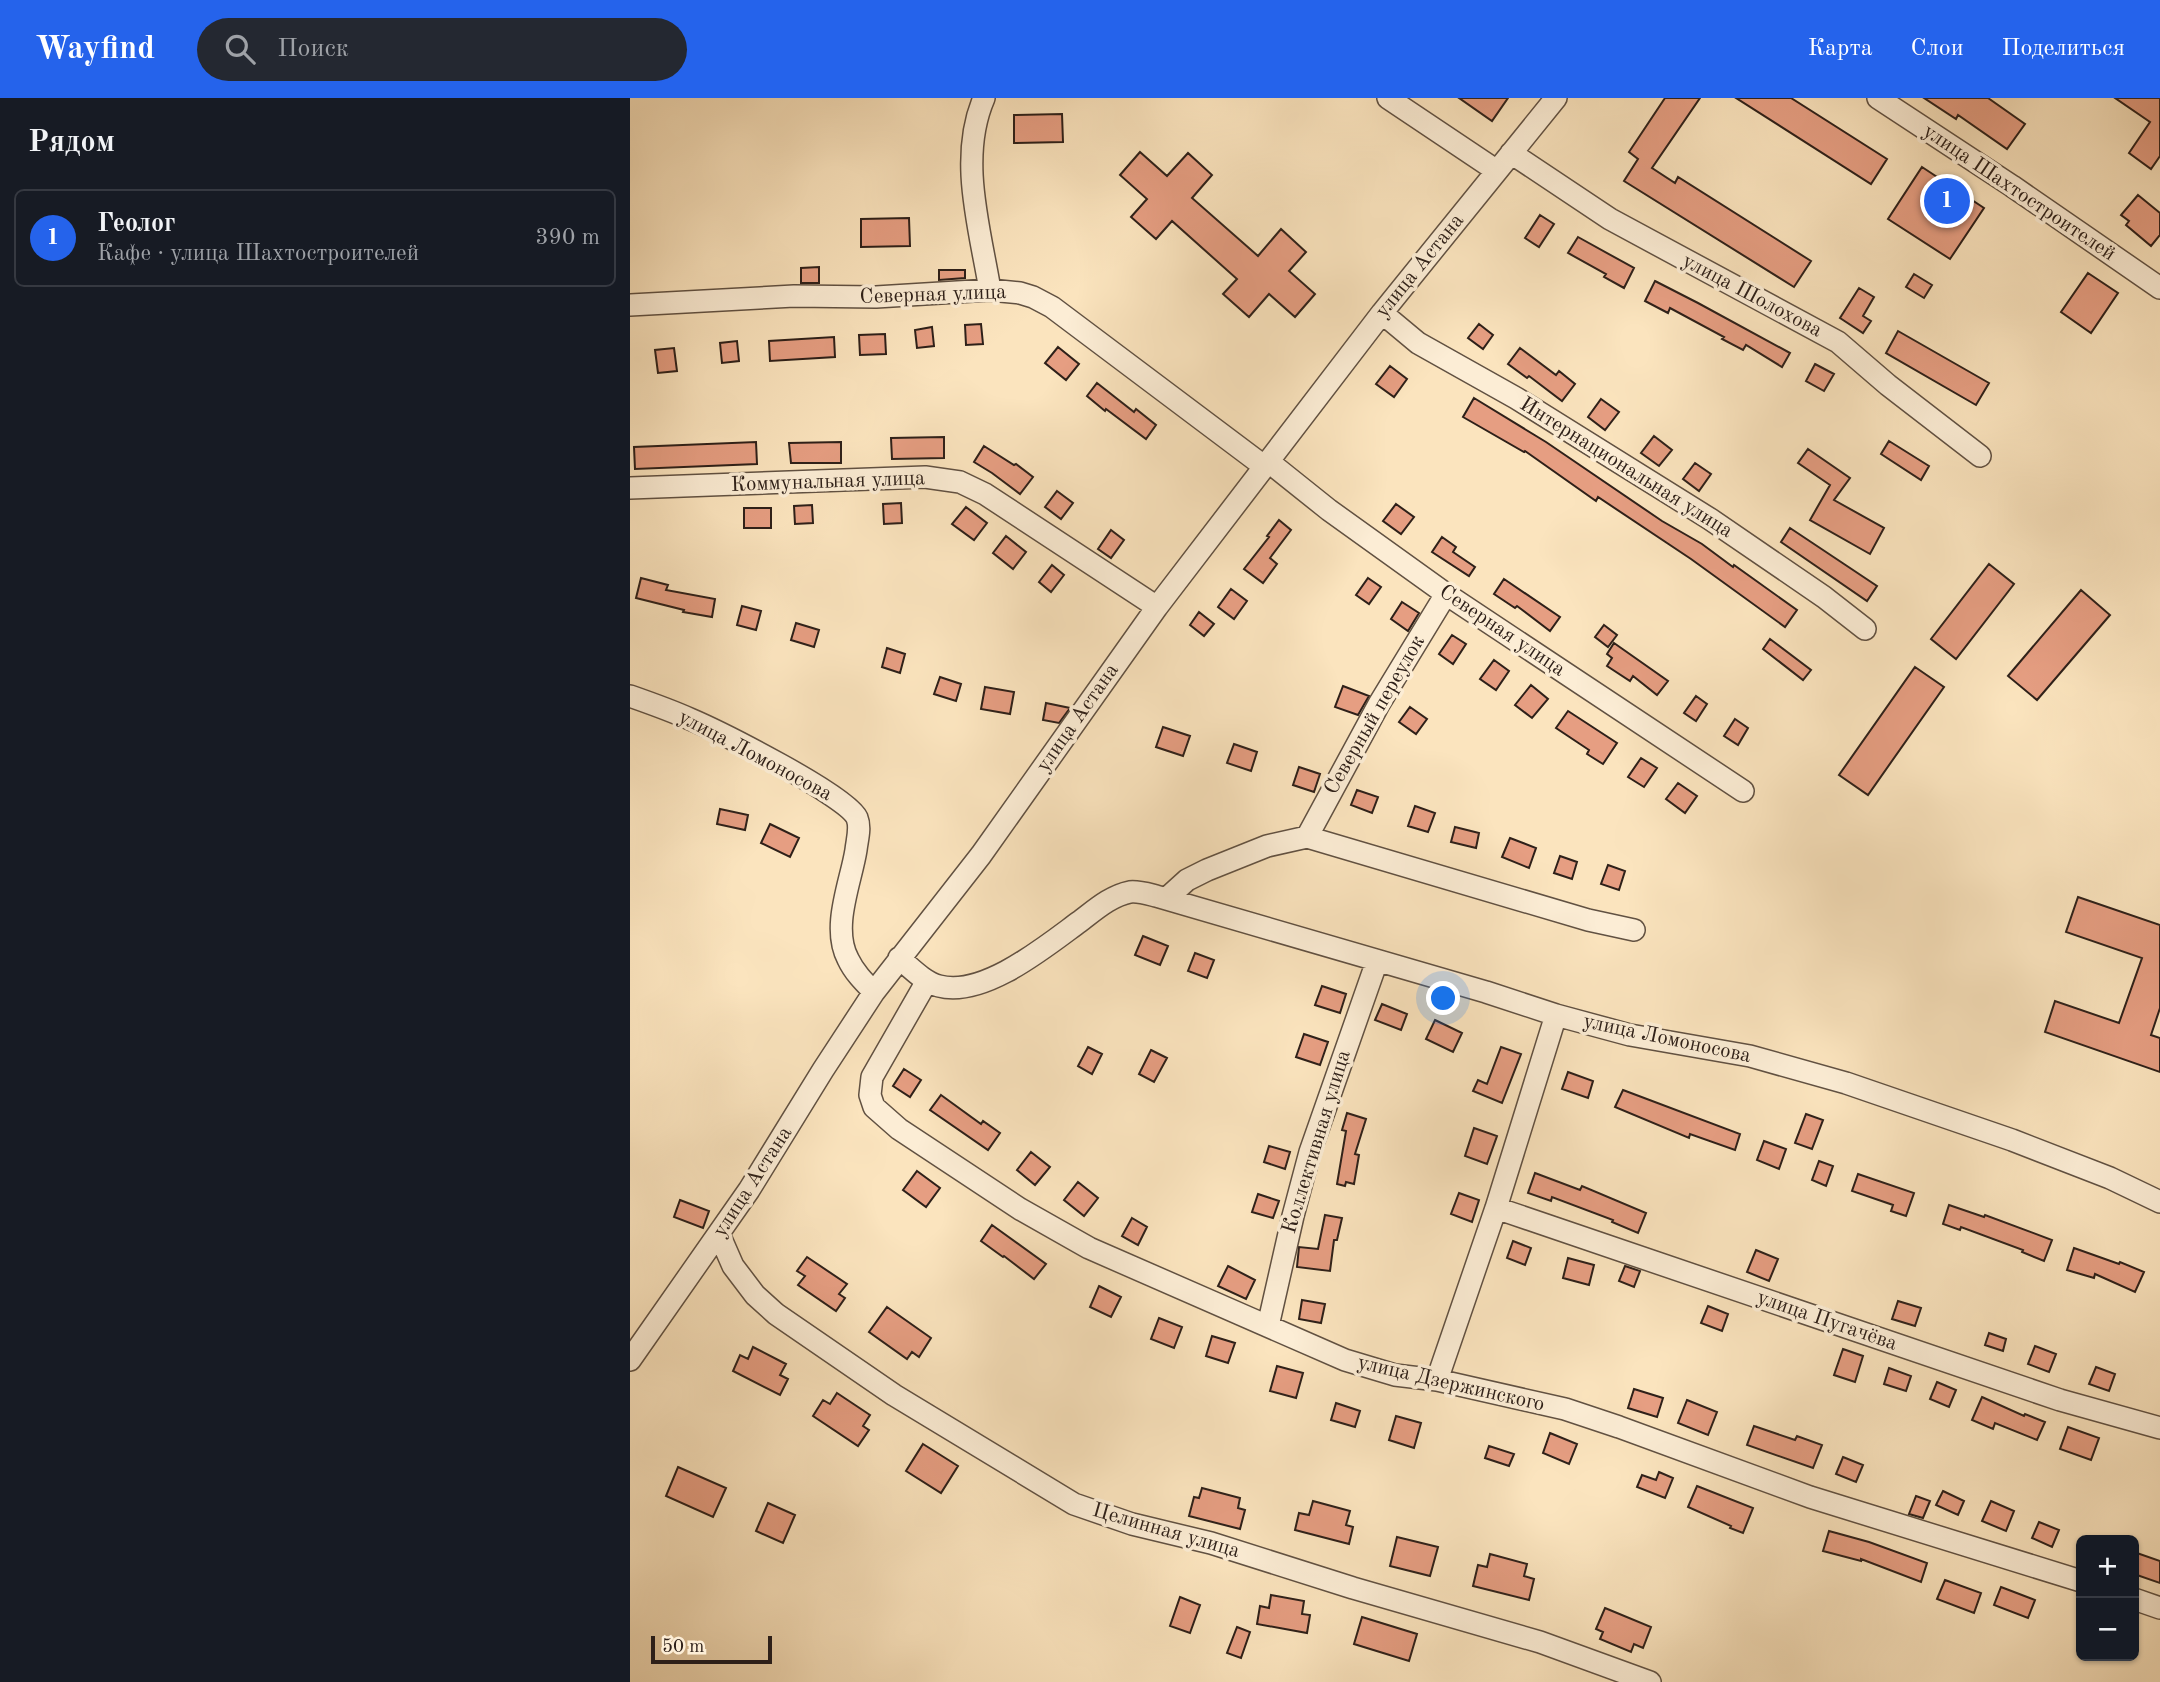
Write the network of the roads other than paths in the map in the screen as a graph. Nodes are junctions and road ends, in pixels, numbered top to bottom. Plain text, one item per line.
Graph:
1 (984, 98) edge
2 (1388, 98) edge
3 (1556, 98) edge
4 (1878, 98) edge
5 (1511, 153) junction
6 (1497, 170) junction
7 (2160, 288) edge
8 (990, 290) junction
9 (630, 305) edge
10 (1382, 313) junction
11 (1980, 456) dead end
12 (1267, 464) junction
13 (630, 488) edge
14 (1446, 594) junction
15 (1157, 607) junction
16 (1866, 629) dead end
17 (630, 696) edge
18 (1743, 791) dead end
19 (1307, 837) junction
20 (1166, 899) junction
21 (1634, 930) dead end
22 (899, 958) junction
23 (1377, 961) junction
24 (927, 981) junction
25 (874, 992) junction
26 (1556, 1015) junction
27 (2160, 1202) edge
28 (1496, 1209) junction
29 (719, 1234) junction
30 (1268, 1326) junction
31 (630, 1360) edge
32 (1437, 1380) junction
33 (2160, 1428) edge
34 (2076, 1579) edge
35 (2139, 1601) edge
36 (2160, 1608) edge
37 (1650, 1682) edge

1 - 8 street
2 - 6 street
3 - 5 street, улица Астана
4 - 7 street, улица Шахтостроителей
5 - 6 street, улица Астана
5 - 11 street, улица Шолохова
6 - 10 street, улица Астана
8 - 9 street, Северная улица
8 - 12 street, Северная улица
10 - 12 street, улица Астана
10 - 16 street, Интернациональная улица
12 - 14 street, Северная улица
12 - 15 street, улица Астана
13 - 15 street, Коммунальная улица
14 - 18 street, Северная улица
14 - 19 street, Северный переулок
15 - 22 street, улица Астана
17 - 25 street, улица Ломоносова
19 - 20 street
19 - 21 street
20 - 23 street, улица Ломоносова
20 - 24 street, улица Ломоносова
22 - 24 street, улица Ломоносова
22 - 25 street, улица Астана
23 - 26 street, улица Ломоносова
23 - 30 street, Коллективная улица
24 - 30 street, улица Дзержинского
25 - 29 street, улица Астана
26 - 27 street, улица Ломоносова
26 - 28 street
28 - 32 street
28 - 33 street, улица Пугачёва
29 - 31 street, улица Астана
29 - 37 street, Целинная улица
30 - 32 street, улица Дзержинского
32 - 34 street, улица Дзержинского
35 - 36 street

